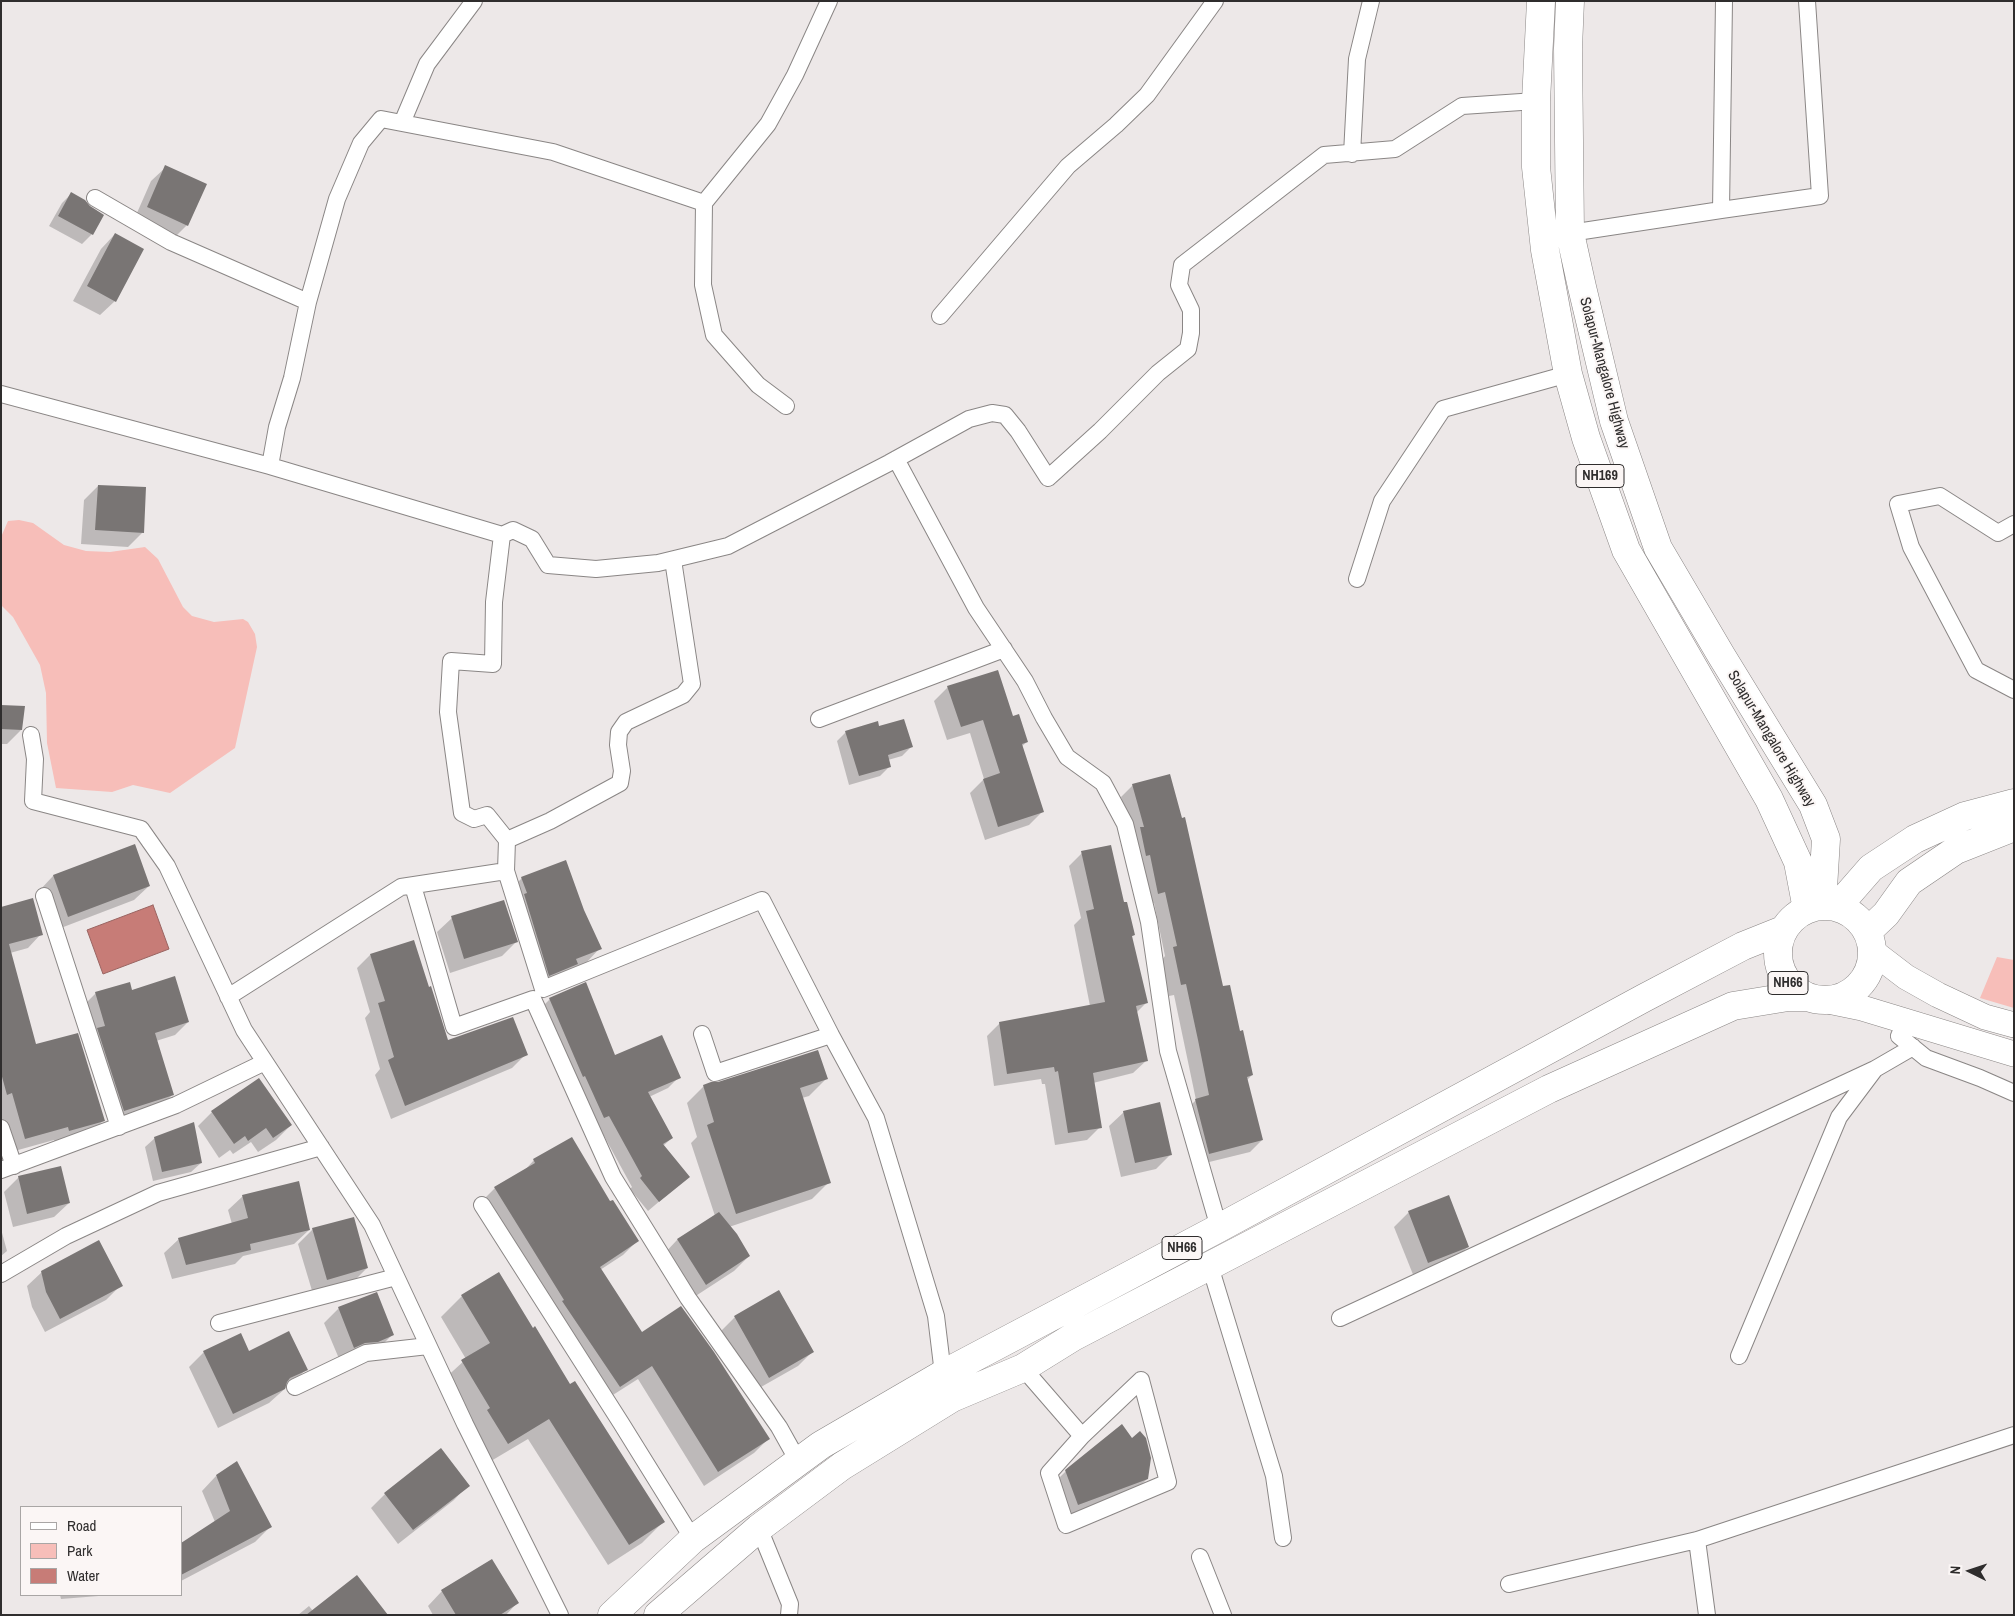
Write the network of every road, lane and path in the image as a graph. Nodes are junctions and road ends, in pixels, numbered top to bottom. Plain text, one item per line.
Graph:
1 (474, 1) edge
2 (829, 1) edge
3 (1215, 1) edge
4 (1371, 1) edge
5 (1541, 1) edge
6 (1570, 1) edge
7 (1724, 1) edge
8 (1808, 1) edge
9 (1536, 101) junction
10 (402, 123) junction
11 (1352, 154) junction
12 (94, 198) dead end
13 (704, 203) junction
14 (1721, 210) junction
15 (1570, 233) junction
16 (308, 302) junction
17 (940, 316) dead end
18 (1568, 374) junction
19 (1, 394) edge
20 (786, 406) dead end
21 (896, 458) junction
22 (270, 466) junction
23 (2014, 524) edge
24 (502, 535) junction
25 (673, 560) junction
26 (1356, 579) dead end
27 (1004, 649) junction
28 (2014, 690) edge
29 (820, 719) dead end
30 (31, 734) dead end
31 (2014, 803) edge
32 (2014, 827) edge
33 (507, 840) junction
34 (506, 871) junction
35 (413, 886) junction
36 (44, 896) dead end
37 (1822, 907) junction
38 (1783, 930) junction
39 (1869, 941) junction
40 (228, 997) junction
41 (1816, 999) junction
42 (1906, 1021) junction
43 (2014, 1025) edge
44 (702, 1034) dead end
45 (831, 1035) junction
46 (1913, 1047) junction
47 (2014, 1054) edge
48 (265, 1062) junction
49 (1875, 1069) junction
50 (2014, 1093) edge
51 (119, 1127) junction
52 (1, 1128) edge
53 (321, 1147) junction
54 (8, 1168) edge
55 (482, 1205) dead end
56 (1219, 1228) junction
57 (1210, 1266) junction
58 (1, 1274) edge
59 (396, 1277) junction
60 (1340, 1318) dead end
61 (218, 1323) dead end
62 (428, 1346) junction
63 (1739, 1356) dead end
64 (1023, 1368) junction
65 (943, 1374) junction
66 (295, 1387) dead end
67 (2014, 1435) edge
68 (1082, 1436) junction
69 (798, 1461) junction
70 (759, 1528) junction
71 (1283, 1538) dead end
72 (693, 1539) junction
73 (1697, 1540) junction
74 (1200, 1557) dead end
75 (1509, 1584) dead end
76 (560, 1615) edge
77 (612, 1615) edge
78 (658, 1615) edge
79 (788, 1615) edge
80 (1222, 1615) edge
81 (1707, 1615) edge

1 - 10 street
2 - 13 street
3 - 17 street
4 - 11 street
5 - 9 highway, NH169
6 - 15 highway, Solapur-Mangalore Highway / NH169
7 - 14 street
8 - 14 street
9 - 11 street
9 - 18 highway, NH169
10 - 13 street
10 - 16 street
11 - 21 street
12 - 16 street
13 - 20 street
14 - 15 street
15 - 37 highway, Solapur-Mangalore Highway / NH169
16 - 22 street
18 - 26 street
18 - 37 highway, NH169
19 - 22 street
21 - 25 street
21 - 27 street
22 - 24 street
23 - 28 street
24 - 25 street
24 - 33 street
25 - 33 street
27 - 29 street
27 - 56 street
30 - 40 street
31 - 37 highway, NH66
32 - 39 highway
33 - 34 street
34 - 35 street
34 - 45 street
35 - 40 street
35 - 69 street
36 - 51 street
37 - 38 highway, NH66
37 - 39 highway
38 - 41 highway, NH66
38 - 56 highway, NH66
39 - 41 highway, NH66
39 - 43 main road
40 - 48 street
41 - 42 main road
41 - 57 highway, NH66
42 - 46 street
42 - 47 main road
44 - 45 street
45 - 65 street
46 - 49 street
46 - 50 street
48 - 51 street
48 - 53 street
49 - 60 street
49 - 63 street
51 - 54 street
52 - 54 street
53 - 58 street
53 - 59 street
55 - 72 street
56 - 65 highway, NH66
57 - 64 highway, NH66
57 - 71 street
59 - 61 street
59 - 62 street
62 - 66 street
62 - 76 street
64 - 68 street
64 - 70 highway, NH66
65 - 69 highway, NH66
67 - 73 street
68 - 68 street
69 - 72 highway, NH66
70 - 78 highway, NH66
70 - 79 street
72 - 77 highway, NH66
73 - 75 street
73 - 81 street
74 - 80 street

